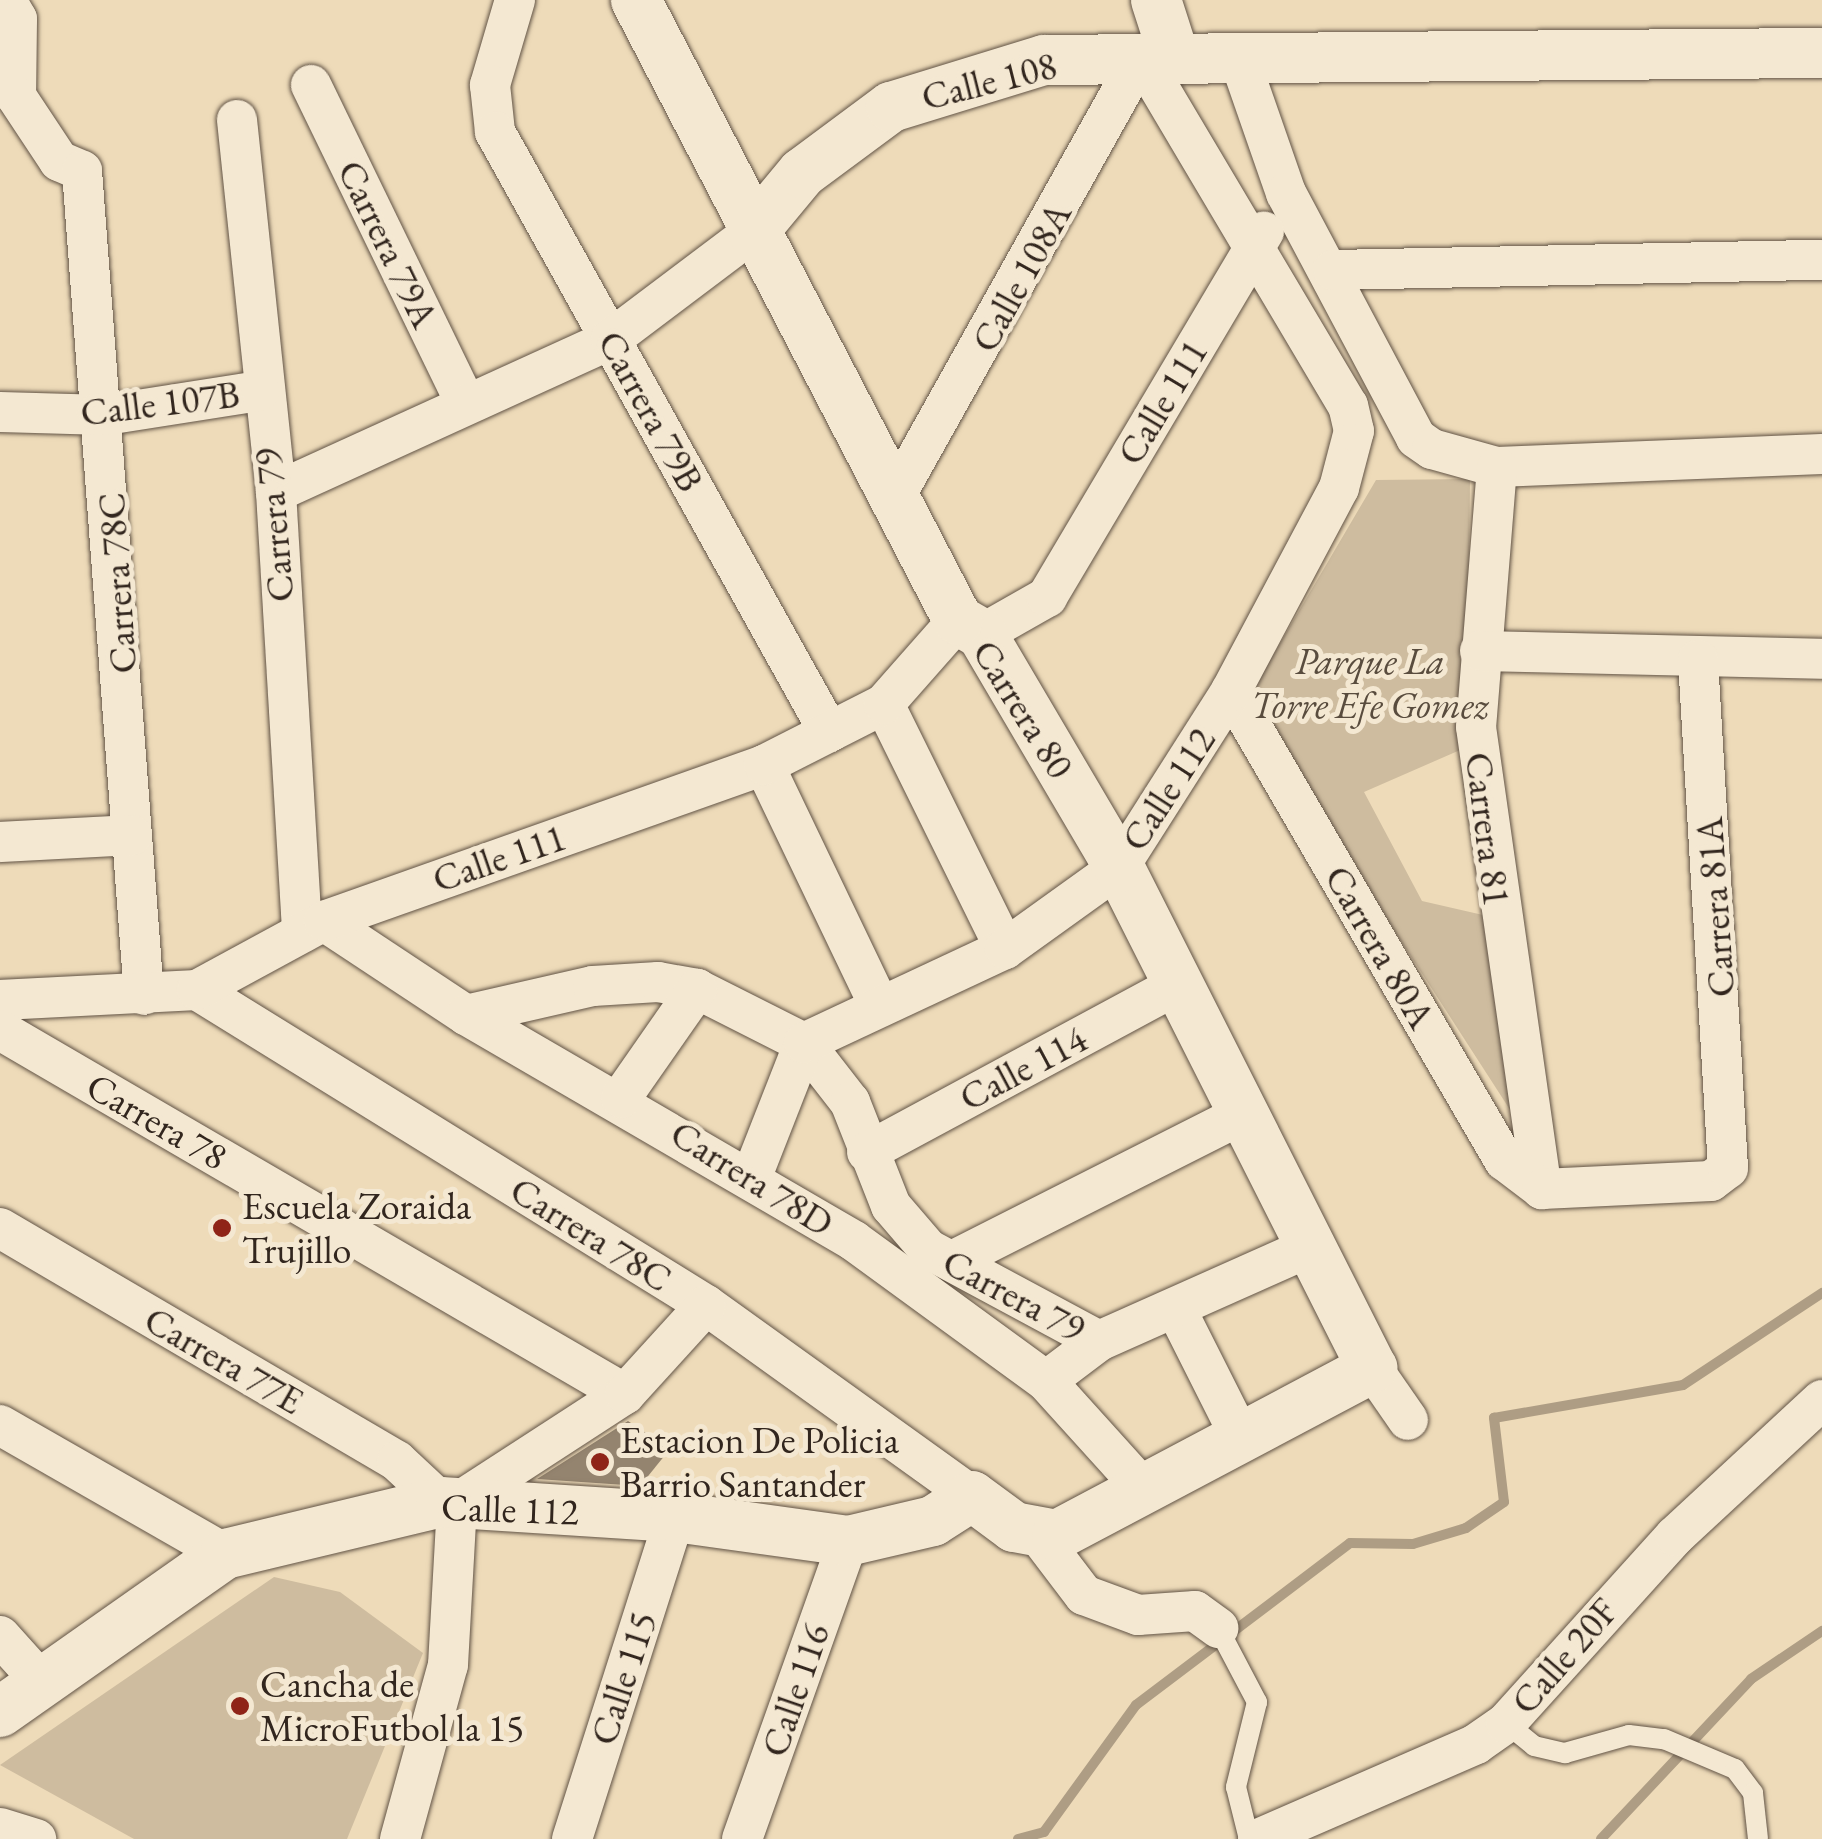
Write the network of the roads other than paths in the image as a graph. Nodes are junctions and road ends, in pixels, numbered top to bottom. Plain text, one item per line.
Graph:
1 (515, 0) edge
2 (636, 0) edge
3 (1156, 0) edge
4 (16, 6) edge
5 (1822, 52) edge
6 (1158, 57) junction
7 (1240, 62) junction
8 (311, 85) dead end
9 (237, 120) dead end
10 (1286, 193) junction
11 (753, 232) junction
12 (1252, 250) junction
13 (1822, 260) edge
14 (1333, 270) junction
15 (611, 338) junction
16 (260, 391) junction
17 (465, 402) junction
18 (0, 412) edge
19 (106, 415) junction
20 (1822, 454) edge
21 (1497, 467) junction
22 (276, 492) junction
23 (897, 493) junction
24 (970, 627) junction
25 (1480, 651) junction
26 (1698, 660) junction
27 (1822, 660) edge
28 (1231, 691) junction
29 (884, 704) junction
30 (829, 732) junction
31 (764, 765) junction
32 (132, 835) junction
33 (0, 842) edge
34 (1119, 867) junction
35 (313, 926) junction
36 (1004, 949) junction
37 (1179, 984) junction
38 (697, 989) junction
39 (197, 990) junction
40 (144, 995) junction
41 (0, 1000) edge
42 (878, 1003) junction
43 (466, 1015) junction
44 (0, 1030) edge
45 (804, 1042) junction
46 (621, 1098) junction
47 (1247, 1112) junction
48 (867, 1152) junction
49 (752, 1176) junction
50 (1542, 1189) junction
51 (0, 1228) edge
52 (1310, 1247) junction
53 (952, 1261) junction
54 (706, 1306) junction
55 (1177, 1311) junction
56 (1099, 1341) junction
57 (1372, 1368) junction
58 (1046, 1381) junction
59 (625, 1394) junction
60 (1822, 1400) edge
61 (1408, 1420) dead end
62 (0, 1425) edge
63 (1240, 1436) junction
64 (1140, 1486) junction
65 (972, 1496) junction
66 (449, 1502) junction
67 (675, 1517) junction
68 (1039, 1536) junction
69 (848, 1541) junction
70 (225, 1554) junction
71 (1218, 1628) joint
72 (0, 1636) edge
73 (38, 1678) junction
74 (0, 1712) edge
75 (1506, 1723) junction
76 (0, 1828) edge
77 (36, 1839) edge
78 (400, 1839) edge
79 (572, 1839) edge
80 (742, 1839) edge
81 (1249, 1839) edge
82 (1258, 1839) edge
83 (1758, 1839) edge

1 - 15 street, Carrera 79B
2 - 11 street, Carrera 80
3 - 6 street
4 - 19 street, Carrera 78C
5 - 7 street, Calle 108
6 - 7 street, Calle 108
6 - 11 street, Calle 108
6 - 12 street, Calle 112
6 - 23 street, Calle 108A
7 - 10 street
8 - 17 street, Carrera 79A
9 - 16 street, Carrera 79
10 - 12 street, Calle 111
10 - 14 street
11 - 15 street, Calle 108
11 - 23 street, Carrera 80
12 - 24 street, Calle 111
12 - 28 street, Calle 112
13 - 14 street
14 - 21 street
15 - 17 street, Calle 108
15 - 30 street, Carrera 79B
16 - 19 street, Calle 107B
16 - 22 street, Carrera 79
17 - 22 street, Calle 108
18 - 19 street, Calle 107B
19 - 32 street, Carrera 78C
20 - 21 street
21 - 25 street, Carrera 81
22 - 35 street, Carrera 79
23 - 24 street, Carrera 80
24 - 29 street, Calle 111
24 - 34 street, Carrera 80
25 - 26 street
25 - 50 street, Carrera 81
26 - 27 street
26 - 50 street, Carrera 81A
28 - 34 street, Calle 112
28 - 50 street, Carrera 80A
29 - 30 street, Calle 111
29 - 36 street
30 - 31 street, Calle 111
31 - 35 street, Calle 111
31 - 42 street
32 - 33 street
32 - 40 street, Carrera 78C
34 - 36 street, Calle 112
34 - 37 street, Carrera 80
35 - 39 street, Calle 111
35 - 43 street, Carrera 78D
36 - 42 street, Calle 112
37 - 47 street, Carrera 80
37 - 48 street, Calle 114
38 - 43 street, Carrera 79
38 - 45 street, Carrera 79
38 - 46 street
39 - 40 street, Calle 111
39 - 54 street, Carrera 78C
40 - 41 street, Calle 111
42 - 45 street, Calle 112
43 - 46 street, Carrera 78D
44 - 59 street, Carrera 78
45 - 48 street, Carrera 79
45 - 49 street
46 - 49 street, Carrera 78D
47 - 52 street, Carrera 80
47 - 53 street
48 - 53 street, Carrera 79
49 - 58 street, Carrera 78D
51 - 66 street, Carrera 77E
52 - 55 street
52 - 57 street, Carrera 80
53 - 56 street, Carrera 79
54 - 59 street
54 - 65 street, Carrera 78C
55 - 56 street
55 - 63 street
56 - 58 street
57 - 61 street, Carrera 80
57 - 63 street
58 - 64 street, Carrera 78D
59 - 66 street
60 - 75 street, Calle 20F
62 - 70 street
63 - 64 street
64 - 68 street
65 - 68 street
65 - 69 street, Calle 112
66 - 67 street, Calle 112
66 - 70 street, Calle 112
66 - 78 street
67 - 69 street, Calle 112
67 - 79 street, Calle 115
68 - 71 street
69 - 80 street, Calle 116
70 - 73 street, Calle 112
71 - 81 lane
72 - 73 street
73 - 74 street, Calle 112
75 - 82 street, Calle 20F
75 - 83 lane
76 - 77 street

